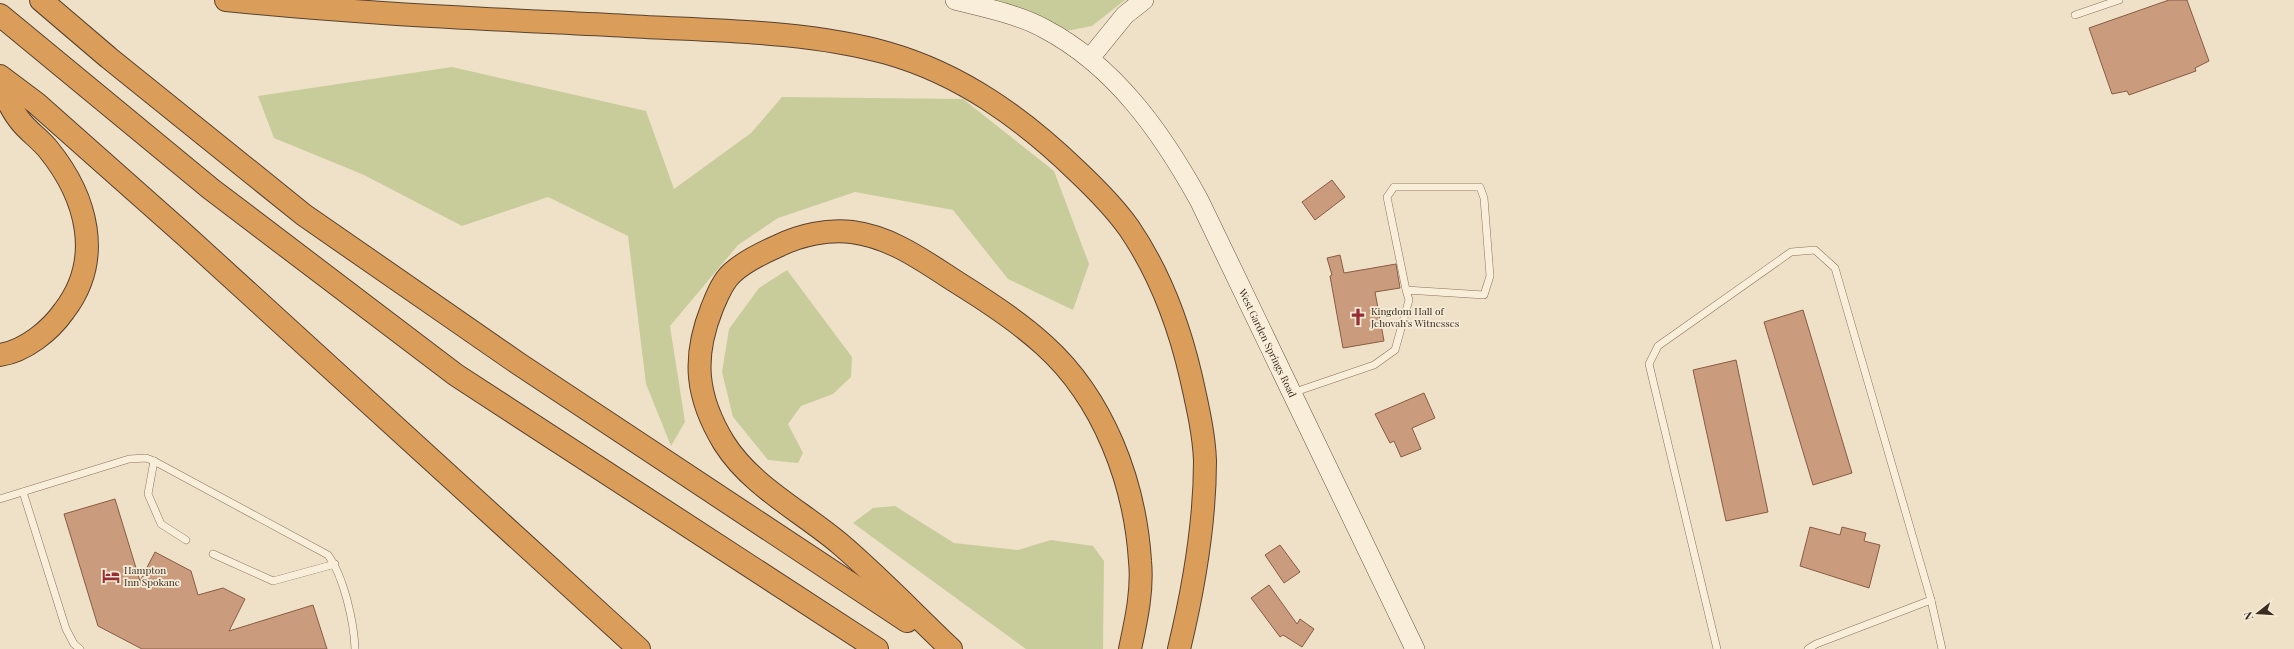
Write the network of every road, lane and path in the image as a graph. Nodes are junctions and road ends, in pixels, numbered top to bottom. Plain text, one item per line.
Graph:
1 (41, 0) edge
2 (226, 0) edge
3 (956, 0) edge
4 (1144, 0) edge
5 (2119, 0) edge
6 (0, 15) edge
7 (2075, 15) dead end
8 (1090, 58) junction
9 (0, 76) edge
10 (0, 86) edge
11 (1406, 290) junction
12 (0, 355) edge
13 (1292, 393) junction
14 (154, 461) junction
15 (23, 492) junction
16 (0, 499) edge
17 (186, 540) dead end
18 (213, 554) dead end
19 (335, 564) junction
20 (1931, 600) junction
21 (80, 649) edge
22 (355, 649) edge
23 (639, 649) edge
24 (877, 649) edge
25 (951, 649) edge
26 (1130, 649) edge
27 (1179, 649) edge
28 (1415, 649) edge
29 (1717, 649) edge
30 (1808, 649) edge
31 (1942, 649) edge

1 - 25 highway
2 - 27 highway
3 - 8 street, West Garden Springs Road
4 - 8 street
5 - 7 lane
6 - 24 highway
8 - 13 street, West Garden Springs Road
9 - 23 highway
10 - 12 highway
11 - 11 lane
11 - 13 lane
13 - 28 street, West Garden Springs Road
14 - 15 lane
14 - 17 lane
14 - 19 lane
15 - 16 lane
15 - 21 lane
18 - 19 lane
19 - 22 lane
20 - 29 lane
20 - 30 lane
20 - 31 lane
25 - 26 highway

